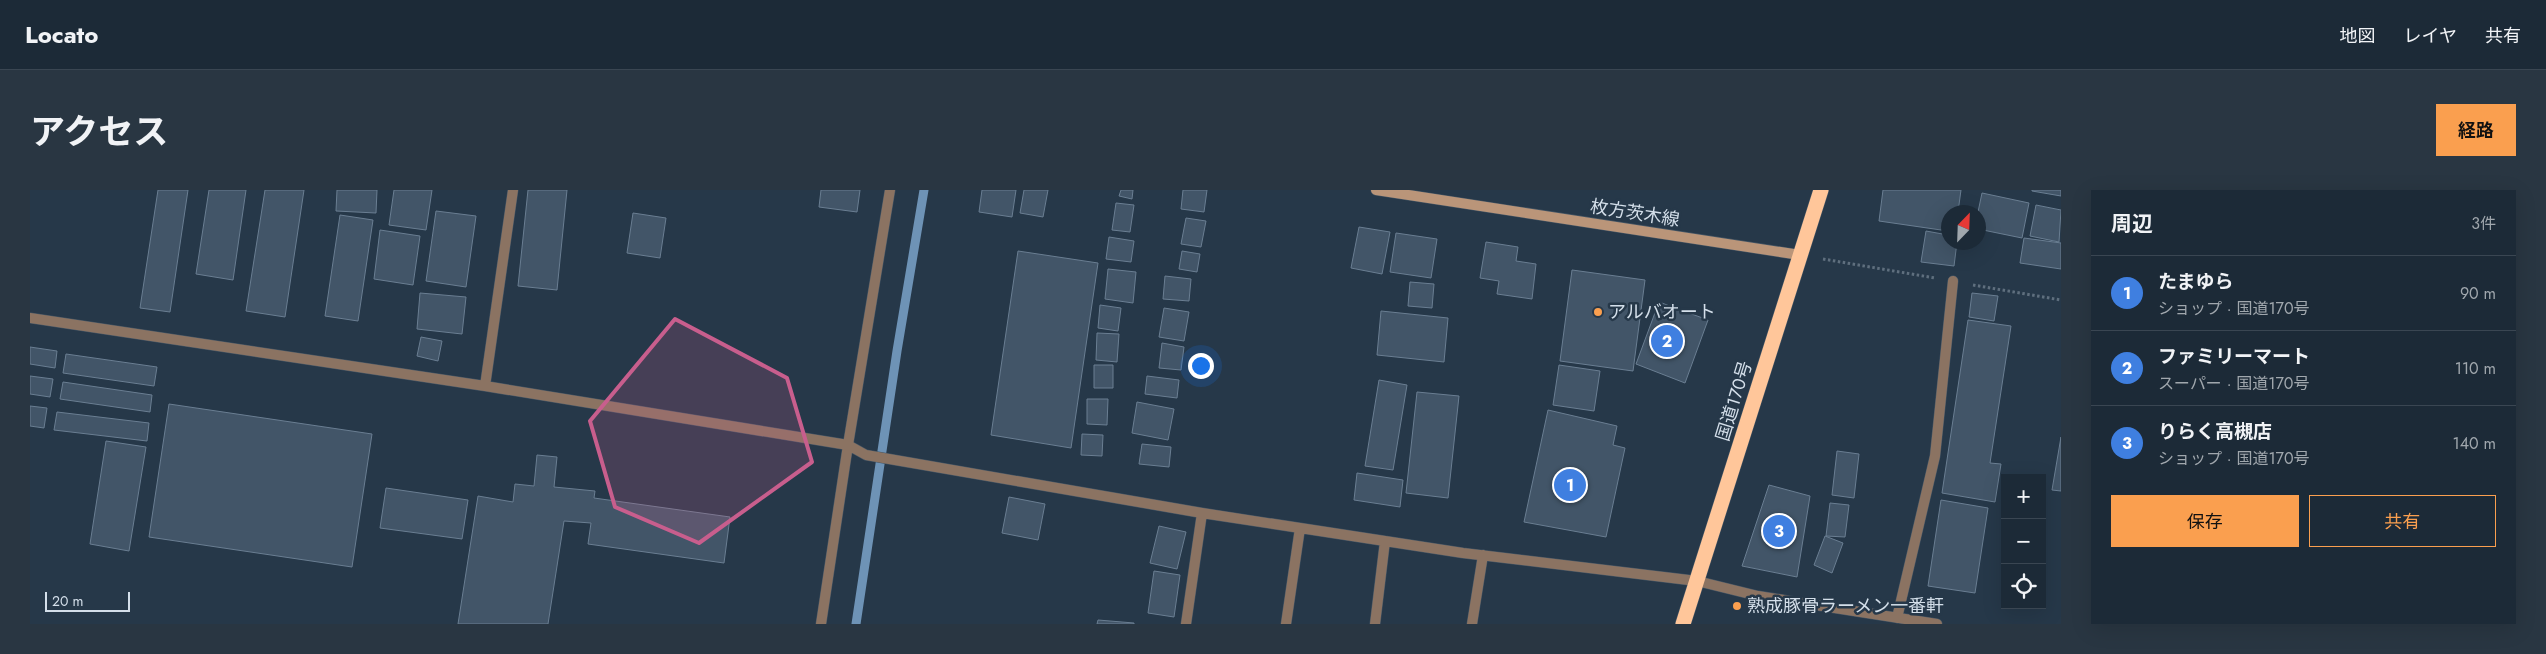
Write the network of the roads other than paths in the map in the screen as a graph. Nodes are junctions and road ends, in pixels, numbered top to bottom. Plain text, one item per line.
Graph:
1 (513, 190) edge
2 (890, 190) edge
3 (1376, 190) edge
4 (1821, 190) edge
5 (1800, 255) junction
6 (1953, 281) road end
7 (30, 318) edge
8 (485, 386) junction
9 (848, 445) junction
10 (1202, 513) junction
11 (1300, 528) junction
12 (1385, 542) junction
13 (1483, 555) junction
14 (1697, 581) junction
15 (1897, 618) junction
16 (822, 624) edge
17 (1186, 624) edge
18 (1286, 624) edge
19 (1374, 624) edge
20 (1472, 624) edge
21 (1683, 624) edge
22 (1937, 624) edge

1 - 8 street
2 - 9 street
3 - 5 main road, 枚方茨木線
4 - 5 highway, 国道170号
5 - 14 highway, 国道170号
6 - 15 street
7 - 8 street
8 - 9 street
9 - 10 street
9 - 16 street
10 - 11 street
10 - 17 street
11 - 12 street
11 - 18 street
12 - 13 street
12 - 19 street
13 - 14 street
13 - 20 street
14 - 15 street
14 - 21 highway, 国道170号
15 - 22 street

